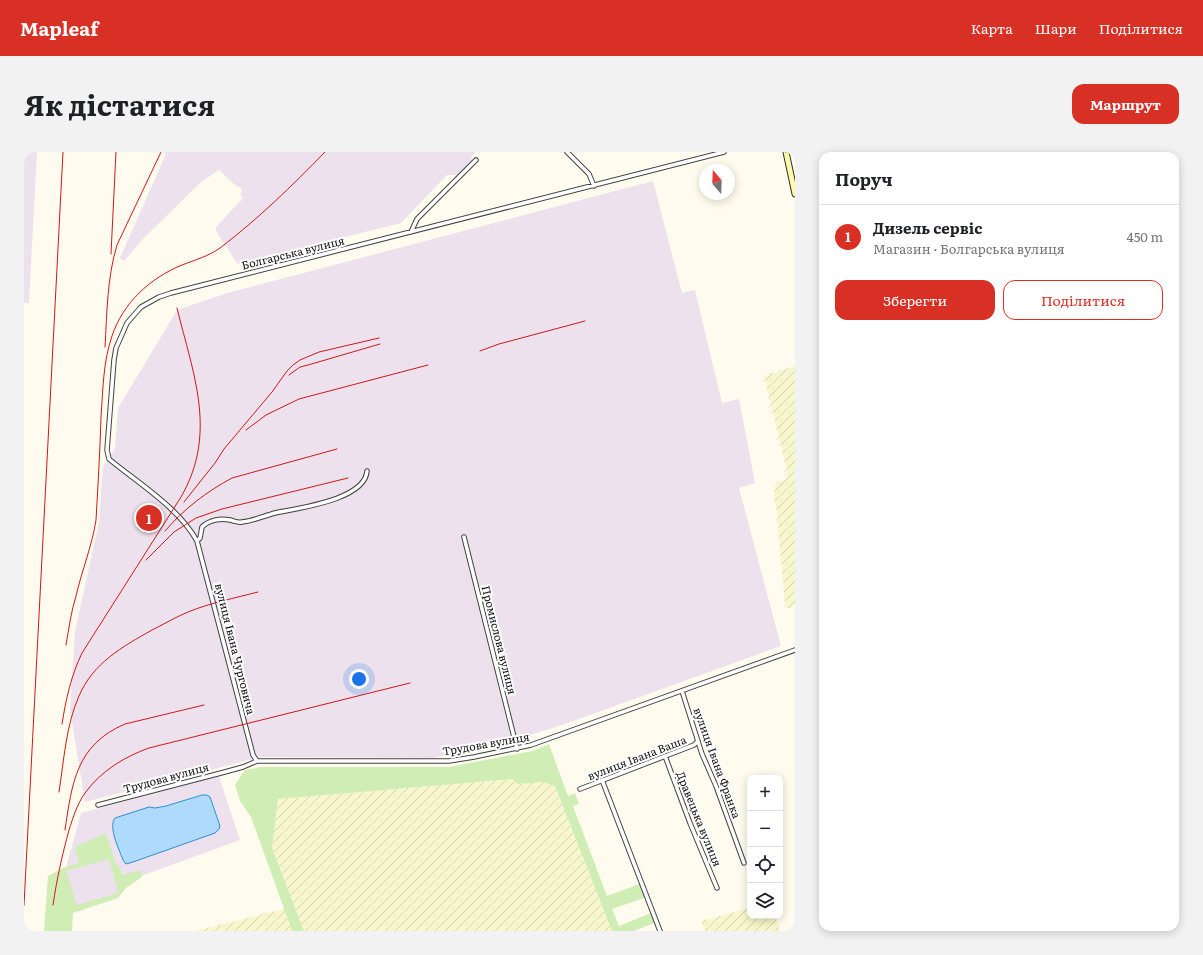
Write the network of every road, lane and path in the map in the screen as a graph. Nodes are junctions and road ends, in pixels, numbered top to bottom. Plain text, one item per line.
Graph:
1 (567, 152) edge
2 (724, 152) edge
3 (786, 152) edge
4 (476, 160) dead end
5 (594, 186) junction
6 (795, 194) edge
7 (411, 232) junction
8 (367, 471) dead end
9 (464, 537) dead end
10 (197, 541) junction
11 (795, 650) edge
12 (682, 691) junction
13 (698, 741) junction
14 (517, 749) junction
15 (665, 756) junction
16 (257, 761) junction
17 (602, 780) junction
18 (580, 789) dead end
19 (98, 805) dead end
20 (744, 863) dead end
21 (717, 888) dead end
22 (660, 931) edge

1 - 5 street
2 - 5 street, Болгарська вулиця
3 - 6 street
4 - 7 street
5 - 7 street, Болгарська вулиця
7 - 10 street, Болгарська вулиця
8 - 10 street
9 - 14 street, Промислова вулиця
10 - 16 street, вулиця Івана Чурговича
11 - 12 street, Трудова вулиця
12 - 13 street, вулиця Івана Франка
12 - 14 street, Трудова вулиця
13 - 15 street, вулиця Івана Ваша
13 - 20 street, вулиця Івана Франка
14 - 16 street, Трудова вулиця
15 - 17 street, вулиця Івана Ваша
15 - 21 street, Дравецька вулиця
16 - 19 street, Трудова вулиця
17 - 18 street, вулиця Івана Ваша
17 - 22 street

